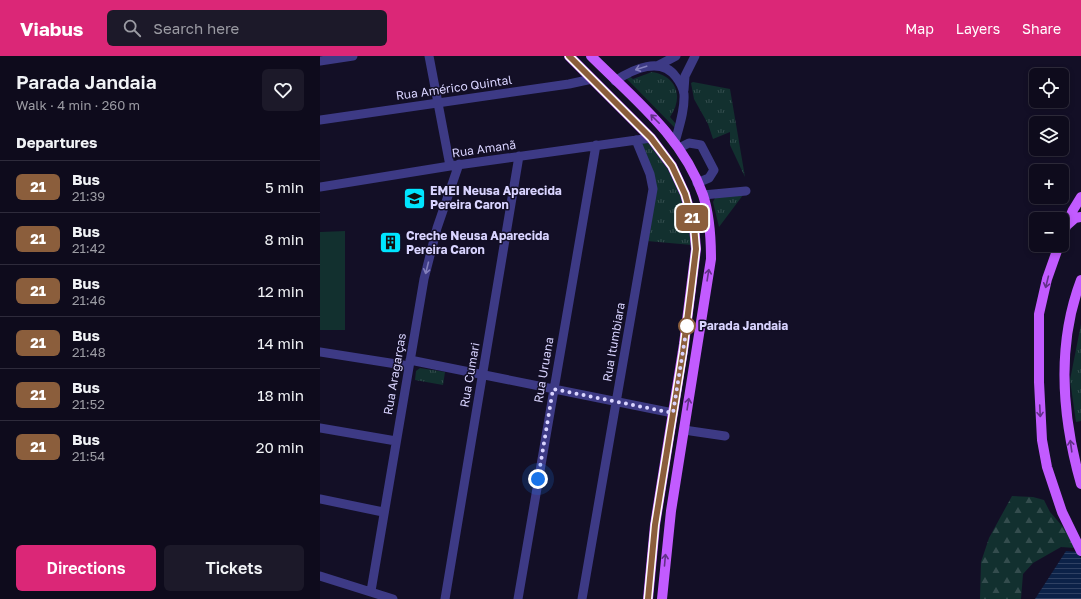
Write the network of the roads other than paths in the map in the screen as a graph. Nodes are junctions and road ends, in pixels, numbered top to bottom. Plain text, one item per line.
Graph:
1 (352, 56) edge
2 (429, 56) edge
3 (569, 56) edge
4 (591, 56) edge
5 (676, 56) edge
6 (695, 56) edge
7 (320, 61) edge
8 (659, 65) junction
9 (592, 79) junction
10 (615, 80) junction
11 (684, 92) junction
12 (438, 102) junction
13 (320, 120) edge
14 (651, 138) junction
15 (636, 140) junction
16 (596, 145) junction
17 (677, 145) junction
18 (519, 156) junction
19 (454, 165) junction
20 (698, 183) junction
21 (320, 187) edge
22 (746, 191) dead end
23 (703, 195) junction
24 (1081, 197) edge
25 (1081, 217) edge
26 (1069, 219) edge
27 (1069, 223) edge
28 (1057, 252) edge
29 (1081, 280) edge
30 (320, 352) edge
31 (409, 363) junction
32 (482, 375) junction
33 (553, 389) junction
34 (616, 401) junction
35 (673, 413) junction
36 (320, 428) edge
37 (684, 430) junction
38 (725, 436) dead end
39 (396, 441) junction
40 (1081, 484) edge
41 (320, 500) edge
42 (383, 512) junction
43 (1081, 551) edge
44 (320, 576) edge
45 (371, 591) junction
46 (393, 599) edge
47 (444, 599) edge
48 (518, 599) edge
49 (582, 599) edge
50 (648, 599) edge
51 (662, 599) edge

1 - 7 street
2 - 12 street
3 - 9 main road
4 - 10 main road
5 - 8 street
6 - 11 street
8 -> 10 street
8 - 11 street
9 - 12 street, Rua Américo Quintal
9 - 14 main road
17 -> 10 main road
11 - 17 street
12 - 13 street, Rua Américo Quintal
12 - 19 street
14 - 15 street, Rua Amanã
14 - 35 main road
15 - 16 street, Rua Amanã
15 - 34 street, Rua Itumbiara
16 - 18 street, Rua Amanã
16 - 33 street, Rua Uruana
17 - 20 main road
17 - 20 street
18 - 19 street, Rua Amanã
18 - 32 street, Rua Cumari
19 - 21 street, Rua Amanã
19 -> 31 street, Rua Aragarças
20 - 23 main road
22 - 23 street
37 -> 23 main road
24 - 26 main road
25 - 27 main road
28 -> 43 main road
40 -> 29 main road
30 - 31 street
31 - 32 street
31 - 39 street, Rua Aragarças
32 - 33 street
32 - 47 street, Rua Cumari
33 - 34 street
33 - 48 street, Rua Uruana
34 - 35 street
34 - 49 street, Rua Itumbiara
35 - 50 main road
36 - 39 street
37 - 38 street
51 -> 37 main road
39 - 42 street, Rua Aragarças
41 - 42 street
42 - 45 street, Rua Aragarças
44 - 45 street
45 - 46 street

